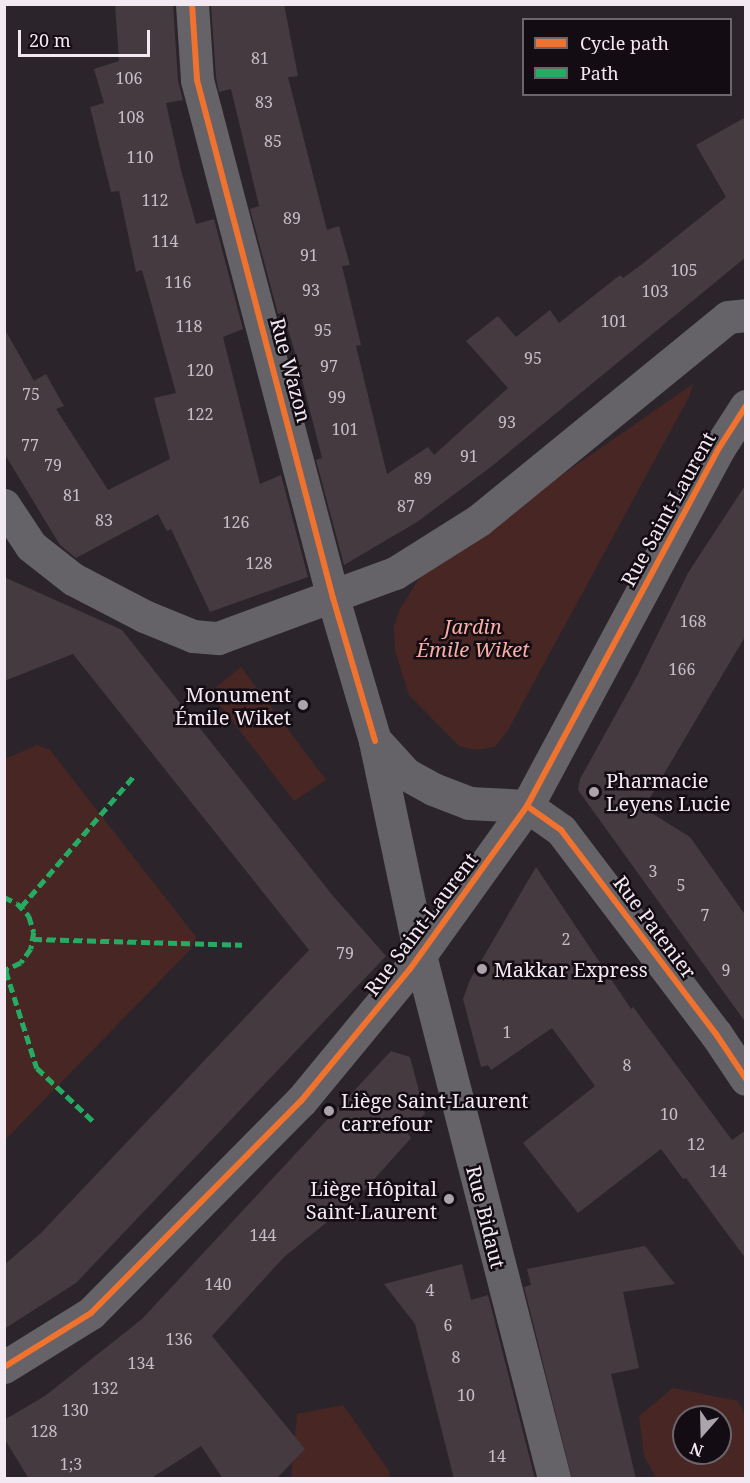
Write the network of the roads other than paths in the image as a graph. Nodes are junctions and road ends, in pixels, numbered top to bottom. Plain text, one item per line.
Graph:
1 (192, 4) edge
2 (746, 315) edge
3 (746, 406) edge
4 (4, 505) edge
5 (333, 598) junction
6 (375, 741) junction
7 (527, 806) junction
8 (420, 955) junction
9 (731, 1037) edge
10 (746, 1079) edge
11 (4, 1367) edge
12 (554, 1479) edge

1 - 5 street, Rue Wazon
2 - 5 street
3 - 7 street, Rue Saint-Laurent
4 - 5 street
5 - 6 street, Rue Wazon
6 - 7 street, Rue Wazon
6 - 8 street, Rue Wazon
7 - 8 street, Rue Saint-Laurent
7 - 9 street, Rue Patenier
8 - 11 street, Rue Saint-Laurent
8 - 12 street, Rue Bidaut
9 - 10 street, Rue Patenier

